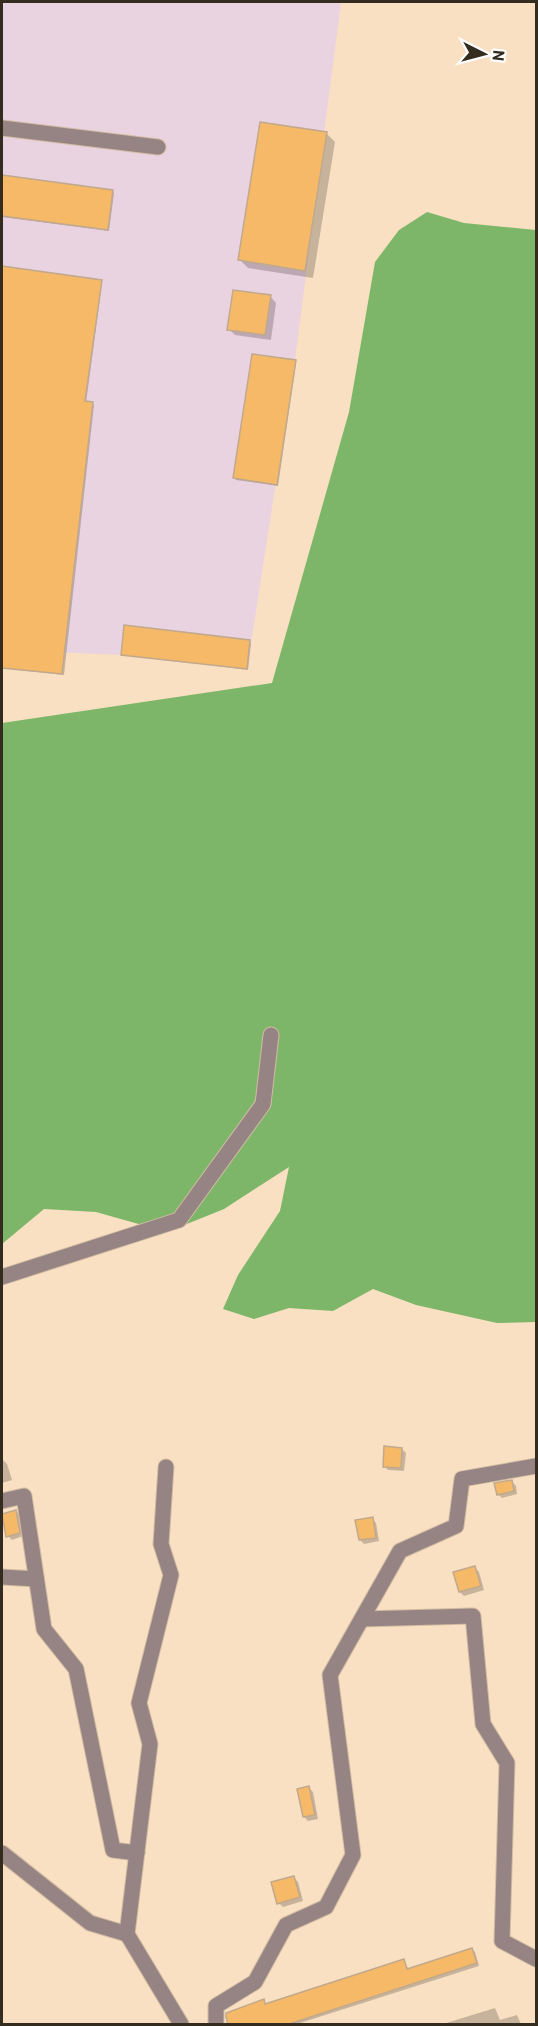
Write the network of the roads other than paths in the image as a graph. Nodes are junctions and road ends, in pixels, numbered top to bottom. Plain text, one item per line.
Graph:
1 (2, 128) edge
2 (158, 147) dead end
3 (271, 1035) dead end
4 (2, 1277) edge
5 (537, 1466) edge
6 (166, 1467) dead end
7 (2, 1501) edge
8 (2, 1577) edge
9 (36, 1579) junction
10 (362, 1619) junction
11 (2, 1852) edge
12 (137, 1852) junction
13 (127, 1934) junction
14 (537, 1959) edge
15 (181, 2025) edge
16 (216, 2025) edge

1 - 2 lane
3 - 4 lane
5 - 10 lane
6 - 12 lane
7 - 9 lane
8 - 9 lane
9 - 12 lane
10 - 14 lane
10 - 16 lane
11 - 13 lane
12 - 13 lane
13 - 15 lane

